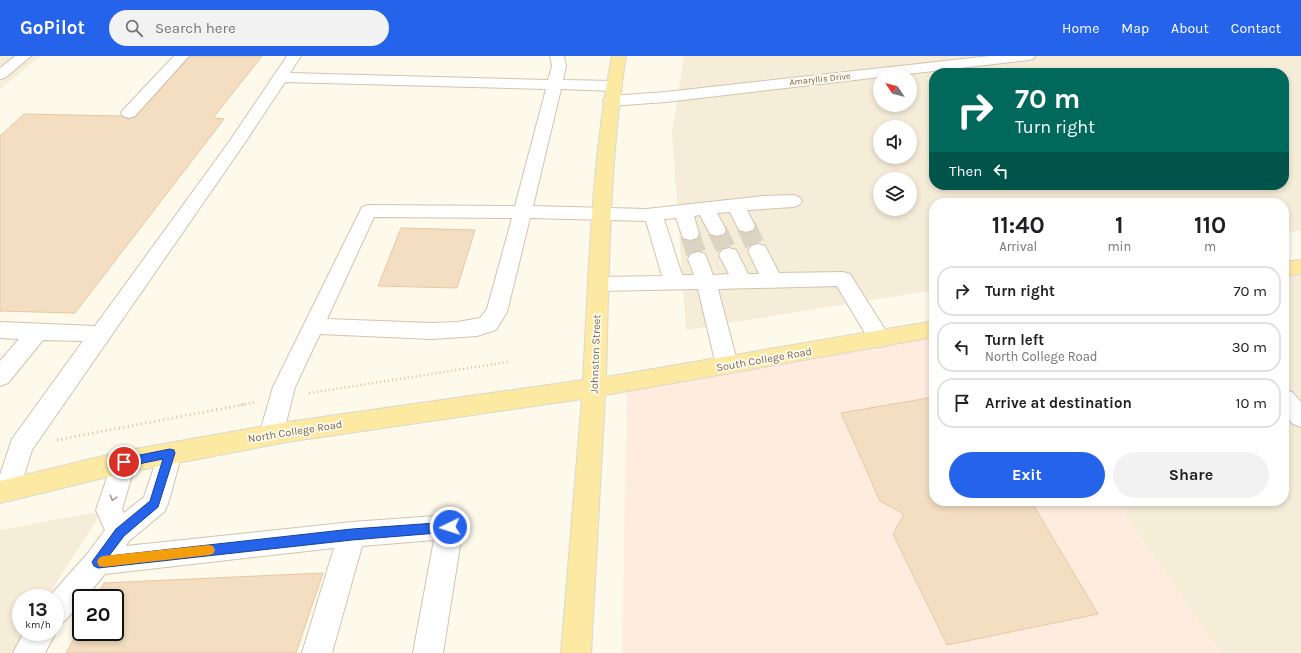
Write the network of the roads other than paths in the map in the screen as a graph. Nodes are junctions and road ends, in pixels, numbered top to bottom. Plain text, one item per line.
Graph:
1 (24, 56) edge
2 (182, 56) edge
3 (294, 56) edge
4 (557, 56) edge
5 (619, 56) edge
6 (1028, 56) edge
7 (0, 75) edge
8 (280, 77) junction
9 (555, 84) junction
10 (612, 94) junction
11 (129, 114) dead end
12 (793, 201) dead end
13 (736, 206) junction
14 (706, 209) junction
15 (683, 211) junction
16 (522, 212) junction
17 (601, 214) junction
18 (653, 214) junction
19 (746, 226) tunnel mouth
20 (716, 230) tunnel mouth
21 (690, 234) tunnel mouth
22 (758, 251) tunnel mouth
23 (729, 255) tunnel mouth
24 (698, 259) tunnel mouth
25 (1301, 267) edge
26 (1289, 269) edge
27 (742, 281) junction
28 (773, 281) junction
29 (674, 282) junction
30 (706, 282) junction
31 (598, 284) junction
32 (313, 326) junction
33 (0, 330) edge
34 (929, 330) edge
35 (37, 332) junction
36 (101, 334) junction
37 (880, 339) junction
38 (727, 365) junction
39 (0, 377) edge
40 (594, 388) junction
41 (1289, 404) edge
42 (1301, 417) edge
43 (271, 435) junction
44 (170, 453) junction
45 (124, 462) junction
46 (4, 491) edge
47 (120, 532) junction
48 (352, 534) junction
49 (98, 562) junction
50 (64, 601) edge
51 (35, 641) edge
52 (28, 653) edge
53 (316, 653) edge
54 (428, 653) edge
55 (576, 653) edge

1 - 7 street
2 - 11 street
3 - 8 street
4 - 9 street
5 - 10 main road, Johnston Street
6 - 10 street, Amaryllis Drive
8 - 9 street, Amaryllis Drive
8 - 36 street
9 - 10 street, Amaryllis Drive
9 - 16 street
10 - 17 main road, Johnston Street
12 - 13 street
13 - 14 street
13 - 19 street
14 - 15 street
14 - 20 street
15 - 18 street
15 - 21 street
16 - 17 street
16 - 32 street
16 - 32 street
17 - 18 street
17 - 31 main road, Johnston Street
18 - 29 street
22 - 28 street
23 - 27 street
24 - 30 street
25 - 26 main road
27 - 28 street
27 - 30 street
28 - 37 street
29 - 30 street
29 - 31 street
30 - 38 street
31 - 40 main road, Johnston Street
32 - 43 street
33 - 35 street
34 - 37 main road, South College Road
35 - 36 street
35 - 39 street
36 - 46 street
37 - 38 main road, South College Road
38 - 40 main road, South College Road
40 - 43 main road, North College Road
40 - 55 main road, Johnston Street
41 - 42 street
43 - 44 main road, North College Road
44 - 45 main road, North College Road
44 - 47 street
45 - 46 main road, North College Road
45 -> 47 street
47 - 49 street
48 - 49 street
48 - 53 street
48 - 54 street
49 - 50 street
51 - 52 street

